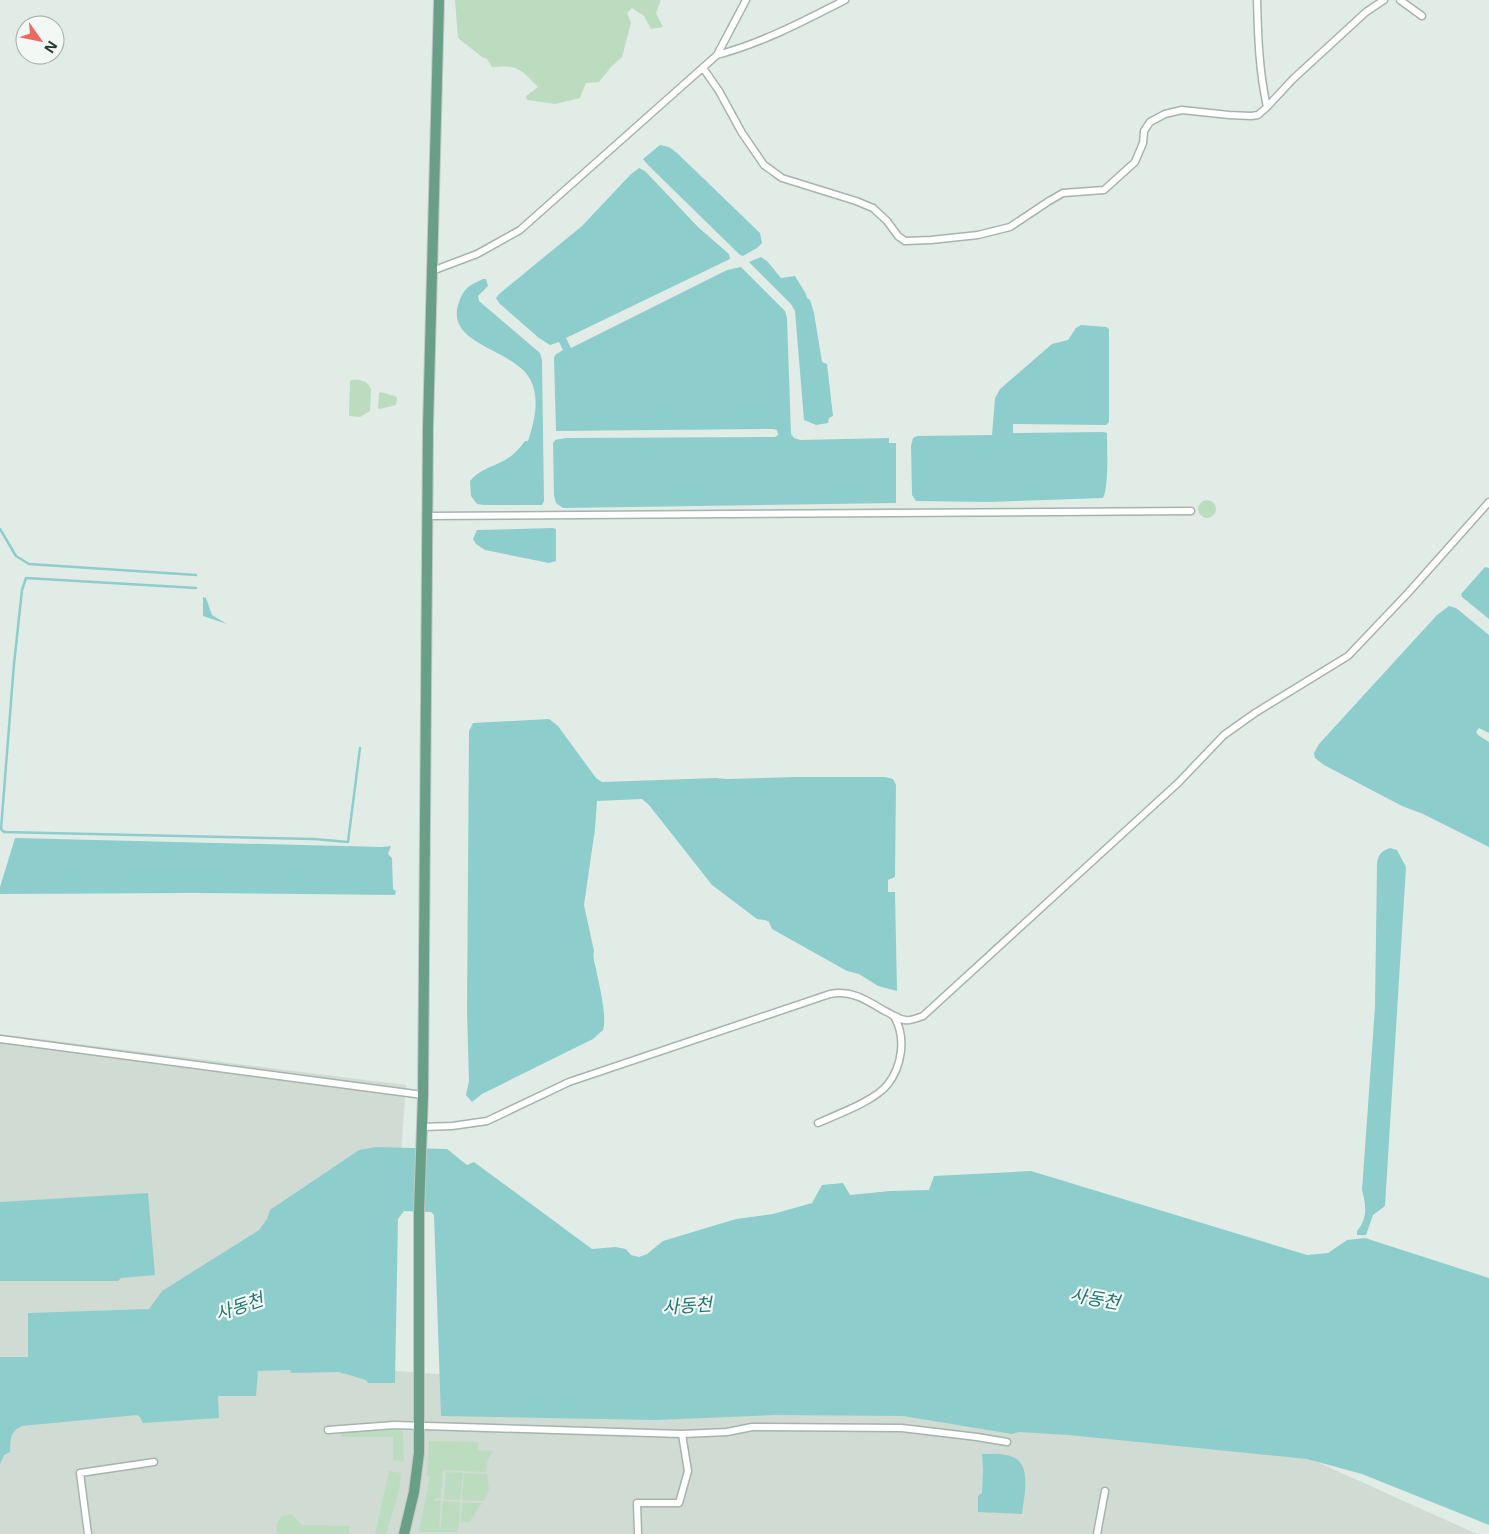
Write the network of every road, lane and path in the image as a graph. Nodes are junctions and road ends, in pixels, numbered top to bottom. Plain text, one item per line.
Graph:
1 (438, 0) edge
2 (746, 0) edge
3 (845, 0) edge
4 (1257, 0) edge
5 (1384, 0) edge
6 (1400, 0) edge
7 (1422, 16) dead end
8 (717, 55) junction
9 (703, 68) junction
10 (1268, 107) junction
11 (432, 270) junction
12 (1489, 502) edge
13 (1191, 511) dead end
14 (428, 516) junction
15 (895, 1016) junction
16 (0, 1039) edge
17 (423, 1095) junction
18 (818, 1123) dead end
19 (422, 1128) junction
20 (419, 1426) junction
21 (328, 1430) dead end
22 (682, 1434) junction
23 (1007, 1442) dead end
24 (154, 1462) dead end
25 (1105, 1491) dead end
26 (88, 1534) edge
27 (404, 1534) edge
28 (638, 1534) edge
29 (1097, 1534) edge

1 - 11 main road
2 - 8 street
3 - 8 street
4 - 10 street
5 - 10 street
6 - 7 street
8 - 9 street
9 - 10 street
9 - 11 street
11 - 14 main road
12 - 15 street
13 - 14 street
14 - 17 main road
15 - 18 street
15 - 19 street
16 - 17 street
17 - 19 main road
19 - 20 main road
20 - 21 street
20 - 22 street
20 - 27 main road
22 - 23 street
22 - 28 street
24 - 26 street
25 - 29 street

